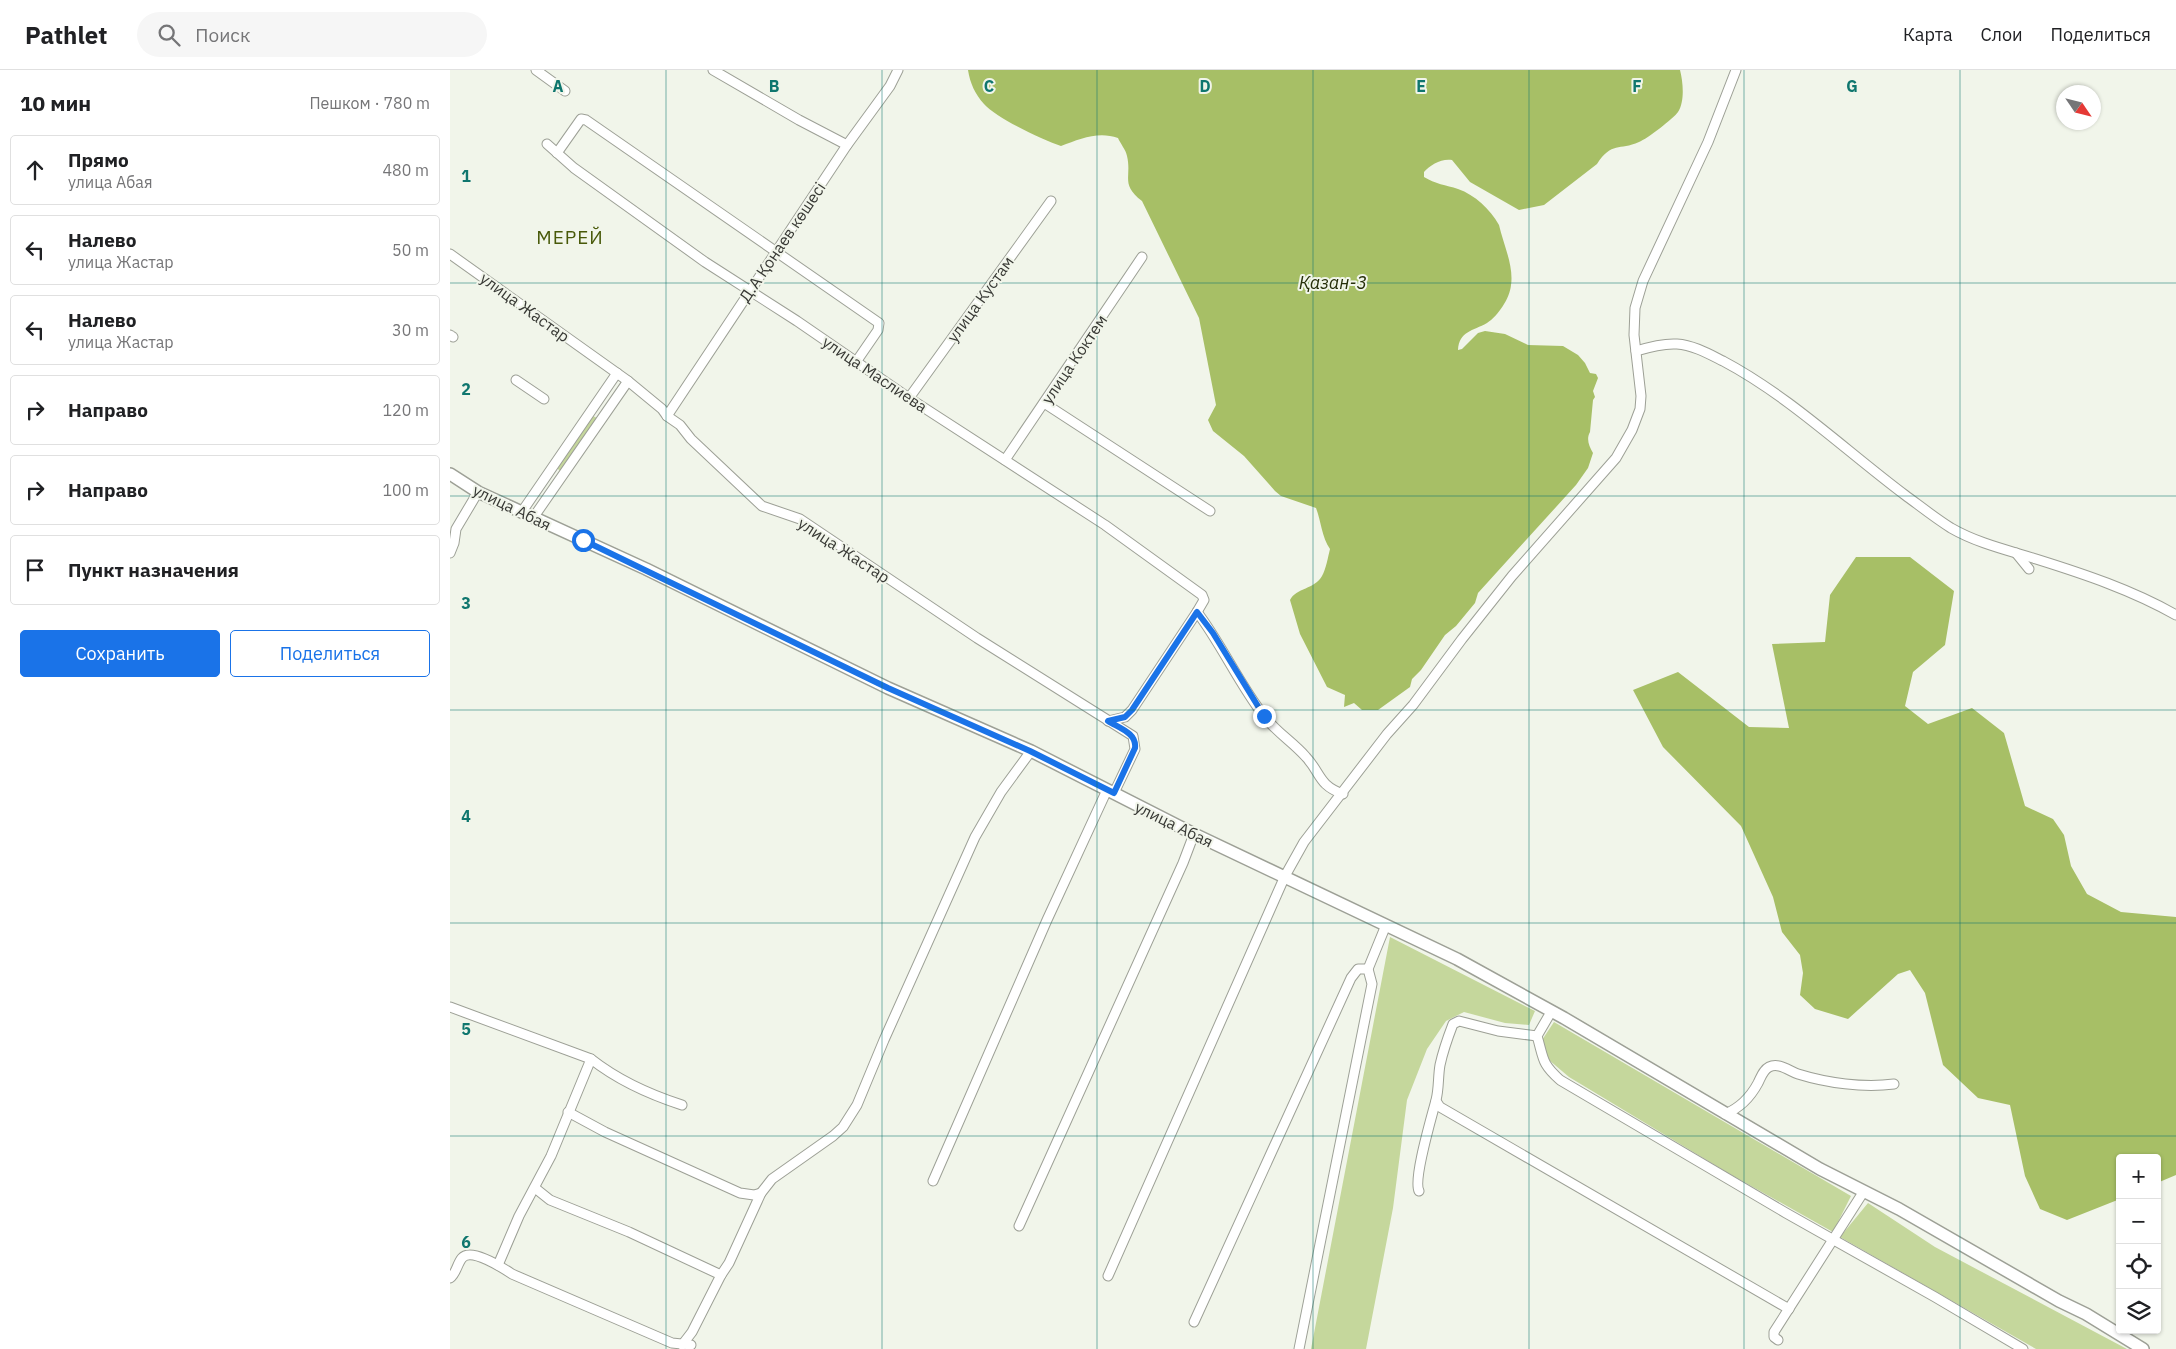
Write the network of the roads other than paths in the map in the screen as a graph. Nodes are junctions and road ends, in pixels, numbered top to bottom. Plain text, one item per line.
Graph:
1 (536, 70) edge
2 (713, 70) edge
3 (898, 70) edge
4 (1736, 70) edge
5 (565, 91) dead end
6 (547, 144) dead end
7 (846, 145) junction
8 (557, 154) junction
9 (1051, 201) dead end
10 (775, 252) junction
11 (450, 254) edge
12 (1142, 257) dead end
13 (749, 291) junction
14 (1636, 351) junction
15 (856, 362) junction
16 (617, 373) junction
17 (516, 380) dead end
18 (628, 381) junction
19 (909, 398) junction
20 (544, 399) dead end
21 (1044, 404) junction
22 (667, 416) junction
23 (1005, 460) junction
24 (450, 474) edge
25 (478, 492) junction
26 (1210, 511) dead end
27 (521, 513) junction
28 (533, 518) junction
29 (450, 553) edge
30 (2016, 553) junction
31 (2029, 569) dead end
32 (1197, 612) junction
33 (2176, 615) edge
34 (1108, 721) junction
35 (1030, 751) junction
36 (1111, 792) junction
37 (1343, 794) junction
38 (1194, 834) junction
39 (1285, 876) junction
40 (1386, 925) junction
41 (1368, 969) junction
42 (450, 1008) edge
43 (1552, 1012) junction
44 (1537, 1036) junction
45 (592, 1059) junction
46 (1894, 1084) dead end
47 (1436, 1101) junction
48 (682, 1105) dead end
49 (568, 1112) junction
50 (1725, 1114) junction
51 (933, 1181) dead end
52 (535, 1188) junction
53 (1419, 1191) dead end
54 (1864, 1191) junction
55 (761, 1193) junction
56 (1020, 1226) dead end
57 (1833, 1239) junction
58 (498, 1265) junction
59 (721, 1275) junction
60 (1108, 1276) dead end
61 (450, 1278) edge
62 (1789, 1309) junction
63 (1194, 1322) dead end
64 (1778, 1340) dead end
65 (683, 1347) edge
66 (1299, 1349) edge
67 (2023, 1349) edge
68 (2143, 1349) edge

1 - 5 street
2 - 7 street
3 - 7 street, Д.А Қонаев көшесі
4 - 14 street
6 - 8 street, улица Маслиева
7 - 10 street, Д.А Қонаев көшесі
8 - 10 street
8 - 13 street, улица Маслиева
9 - 19 street, улица Кустам
10 - 13 street, Д.А Қонаев көшесі
10 - 15 street
11 - 16 street, улица Жастар
12 - 21 street, улица Коктем
13 - 15 street, улица Маслиева
13 - 22 street, Д.А Қонаев көшесі
14 - 30 street
14 - 37 street
15 - 19 street, улица Маслиева
16 - 18 street, улица Жастар
16 - 27 street
17 - 20 street
18 - 22 street, улица Жастар
18 - 28 street
19 - 23 street, улица Маслиева
21 - 23 street, улица Коктем
21 - 26 street
22 - 34 street, улица Жастар
23 - 32 street, улица Маслиева
24 - 25 main road, улица Абая
25 - 27 main road, улица Абая
25 - 29 street
27 - 28 main road, улица Абая
28 - 35 main road, улица Абая
30 - 31 street
30 - 33 street
32 - 34 street
32 - 37 street
34 - 36 street, улица Жастар
35 - 36 main road, улица Абая
35 - 55 street
36 - 38 main road, улица Абая
36 - 51 street
37 - 39 street
38 - 39 main road, улица Абая
38 - 56 street
39 - 40 main road, улица Абая
39 - 60 street
40 - 41 street
40 - 43 main road, улица Абая
41 - 63 street
41 - 66 street
42 - 45 street
43 - 44 street
43 - 50 main road, улица Абая
44 - 47 street
44 - 57 street
45 - 48 street
45 - 49 street
46 - 50 street
47 - 53 street
47 - 62 street
49 - 52 street
49 - 55 street
50 - 54 main road, улица Абая
52 - 58 street
52 - 59 street
54 - 57 street
54 - 68 main road, улица Абая
55 - 59 street
57 - 62 street
57 - 67 street
58 - 61 street
58 - 65 street
59 - 65 street
62 - 64 street

